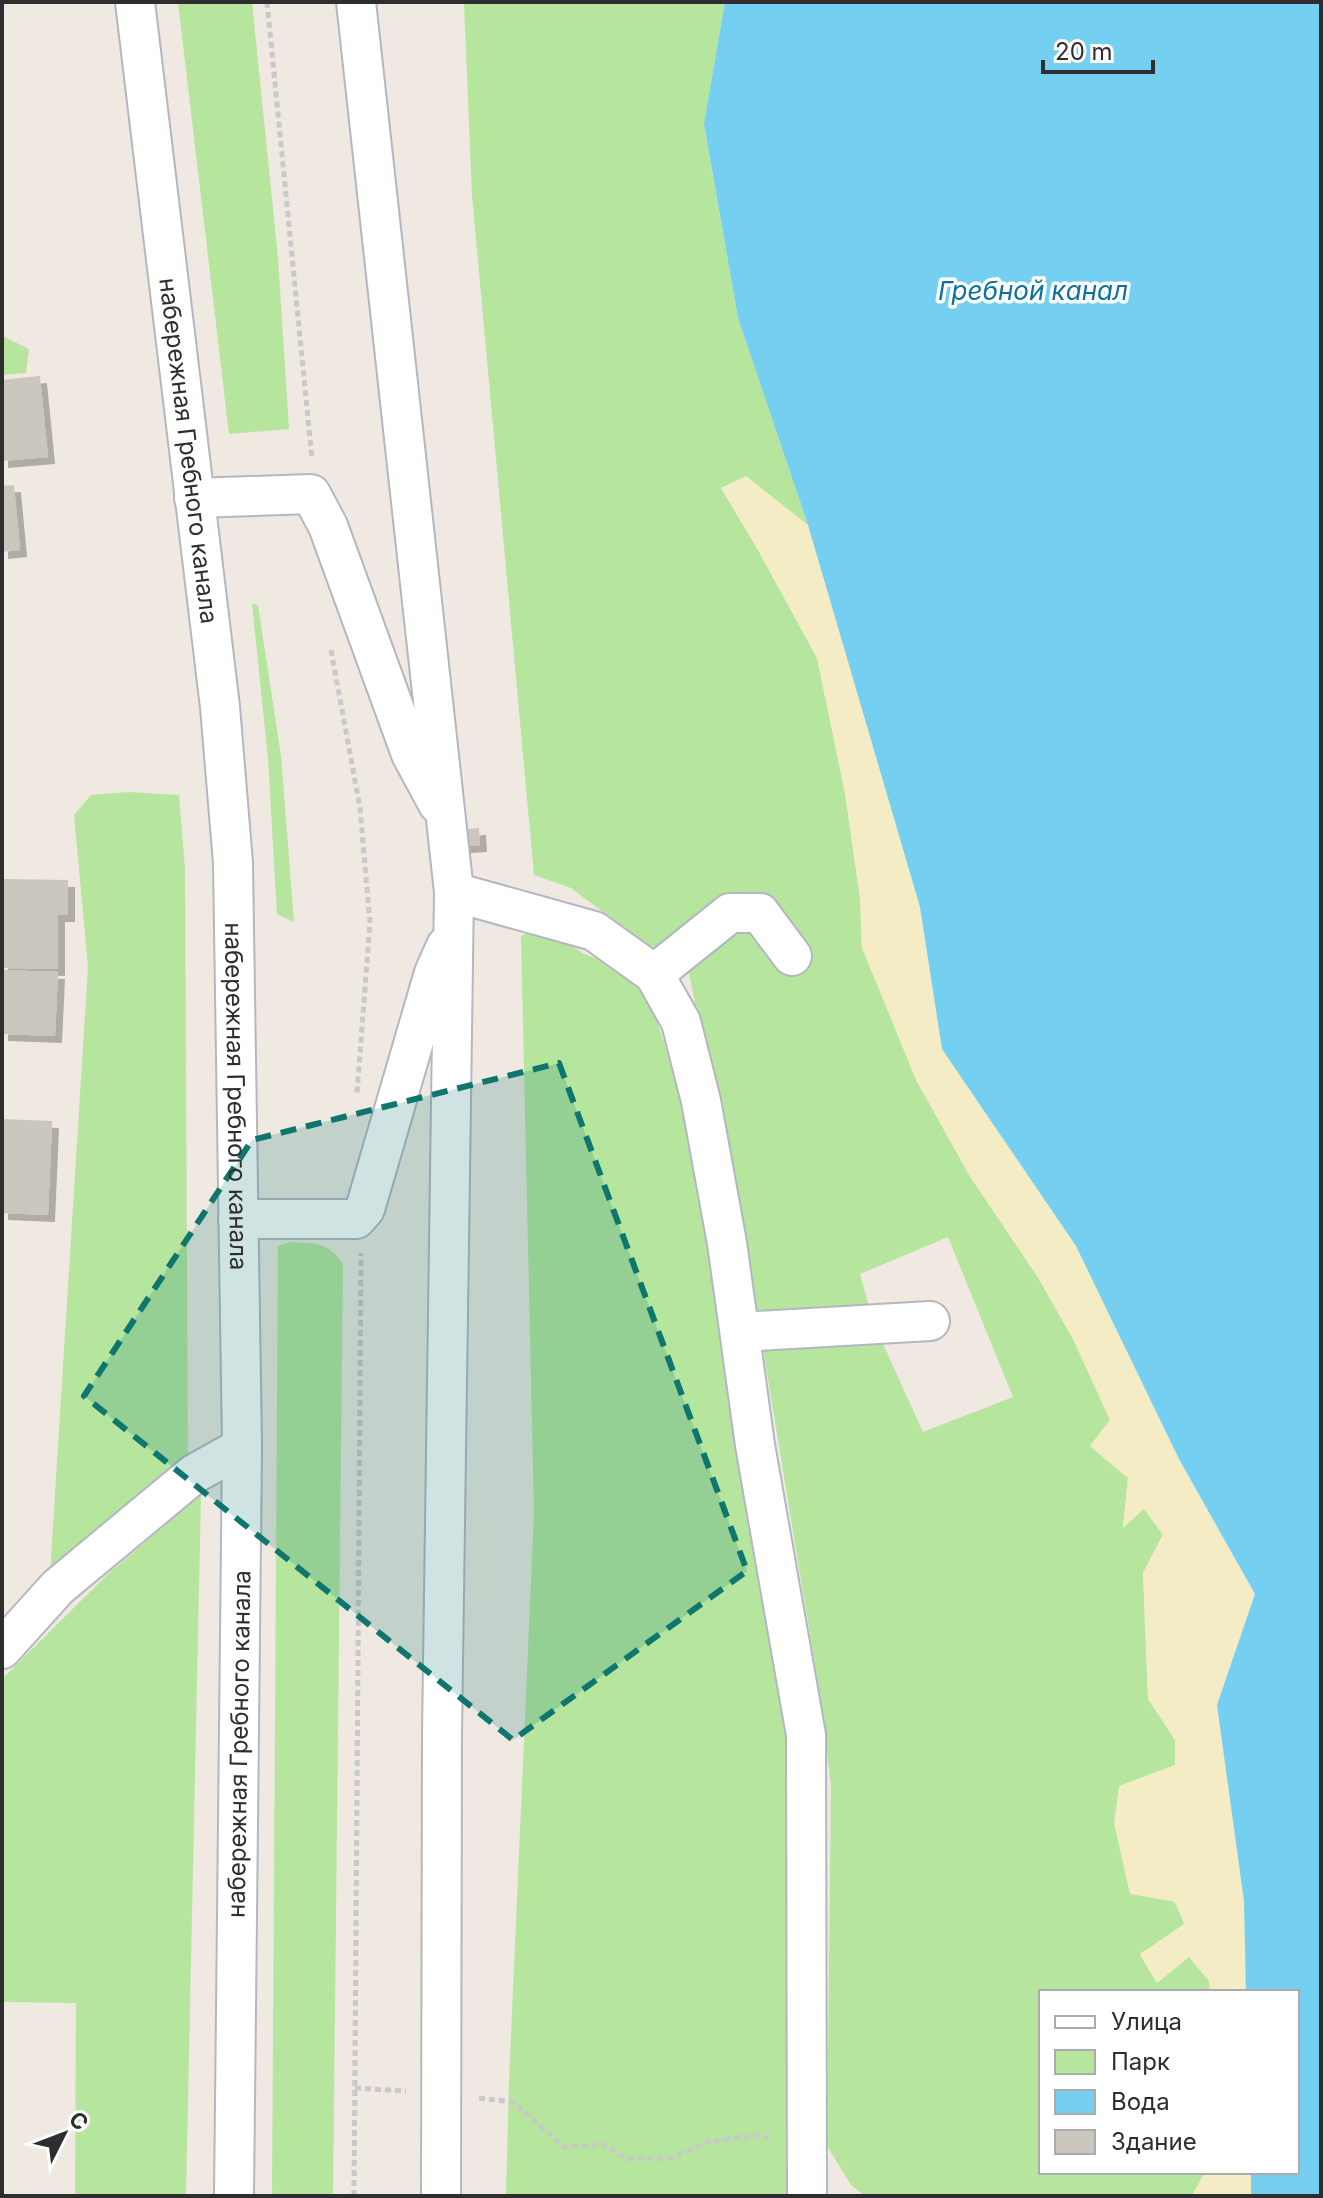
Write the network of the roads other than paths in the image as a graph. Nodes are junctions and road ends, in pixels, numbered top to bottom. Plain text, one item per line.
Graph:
1 (135, 2) edge
2 (356, 2) edge
3 (194, 498) junction
4 (446, 820) junction
5 (455, 908) junction
6 (792, 956) dead end
7 (654, 974) junction
8 (238, 1219) junction
9 (930, 1321) dead end
10 (740, 1332) junction
11 (242, 1447) junction
12 (2, 1649) edge
13 (809, 2195) edge
14 (234, 2196) edge
15 (441, 2196) edge

1 - 3 street, набережная Гребного канала
2 - 4 street
3 - 4 street
3 - 8 street, набережная Гребного канала
4 - 5 street
5 - 7 street
5 - 8 street
5 - 15 street
6 - 7 street
7 - 10 street
8 - 11 street, набережная Гребного канала
9 - 10 street
10 - 13 street
11 - 12 street
11 - 14 street, набережная Гребного канала

